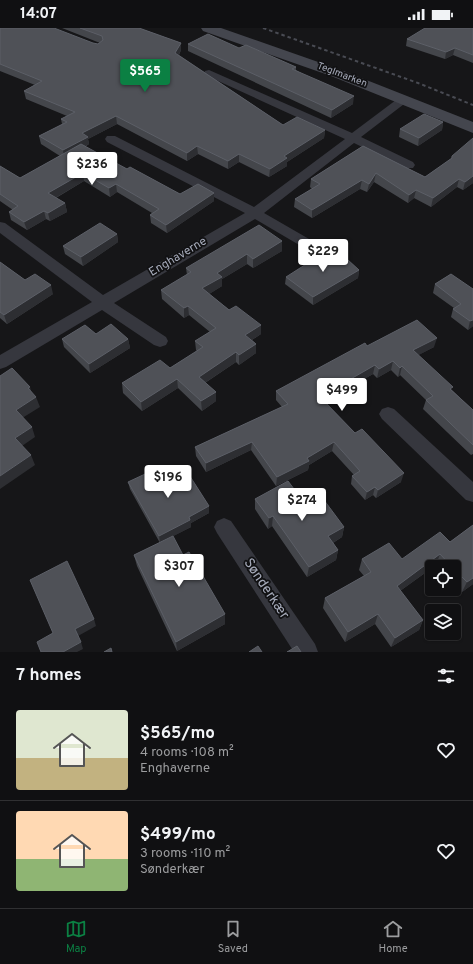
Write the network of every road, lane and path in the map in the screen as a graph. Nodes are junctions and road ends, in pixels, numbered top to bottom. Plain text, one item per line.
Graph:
1 (208, 28) edge
2 (210, 73) dead end
3 (404, 99) junction
4 (473, 128) edge
5 (353, 138) junction
6 (112, 139) dead end
7 (409, 165) dead end
8 (254, 212) junction
9 (0, 226) edge
10 (311, 246) dead end
11 (102, 302) junction
12 (160, 341) dead end
13 (0, 363) edge
14 (388, 414) dead end
15 (473, 494) edge
16 (224, 527) dead end
17 (307, 652) edge

1 - 3 street, Teglmarken
2 - 5 street
3 - 4 street, Teglmarken
3 - 5 street, Enghaverne
5 - 7 street
5 - 8 street, Enghaverne
6 - 8 street
8 - 10 street
8 - 11 street, Enghaverne
9 - 11 street
11 - 12 street
11 - 13 street, Enghaverne
14 - 15 street
16 - 17 street, Sønderkær

